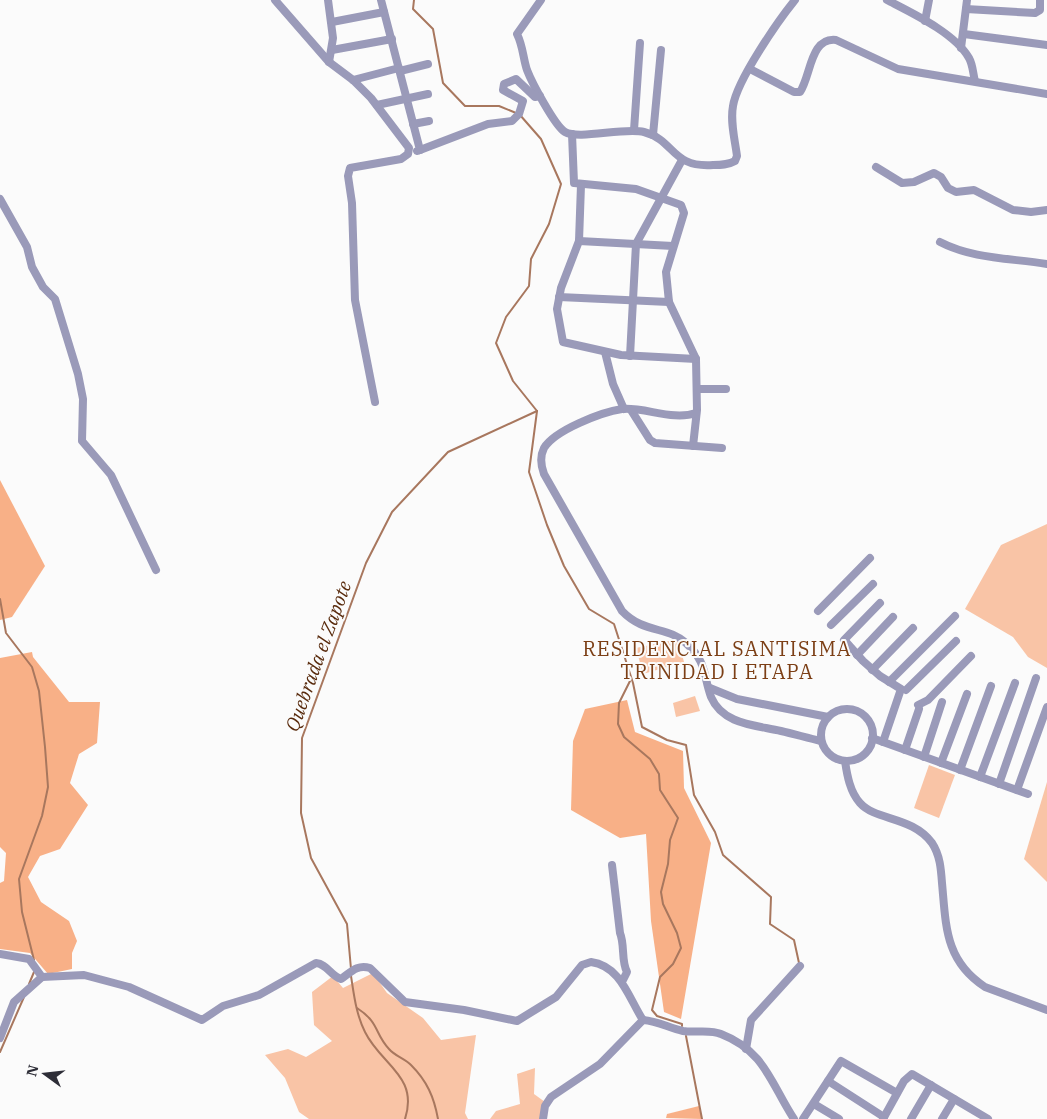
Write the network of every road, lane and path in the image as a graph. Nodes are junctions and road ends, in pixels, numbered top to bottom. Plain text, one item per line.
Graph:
1 (275, 0) edge
2 (328, 0) edge
3 (381, 0) edge
4 (541, 0) edge
5 (795, 0) edge
6 (888, 0) edge
7 (929, 0) edge
8 (1005, 0) edge
9 (1040, 0) edge
10 (967, 4) edge
11 (1004, 9) junction
12 (384, 12) junction
13 (925, 21) junction
14 (332, 22) junction
15 (964, 34) junction
16 (392, 39) junction
17 (640, 43) dead end
18 (1047, 45) edge
19 (961, 48) junction
20 (332, 50) junction
21 (661, 50) dead end
22 (329, 62) junction
23 (428, 64) dead end
24 (750, 68) junction
25 (400, 69) junction
26 (353, 80) junction
27 (974, 81) junction
28 (428, 94) dead end
29 (1047, 94) edge
30 (540, 96) junction
31 (407, 98) junction
32 (376, 105) junction
33 (429, 121) dead end
34 (413, 124) junction
35 (634, 130) junction
36 (572, 134) junction
37 (653, 134) junction
38 (420, 150) junction
39 (408, 154) junction
40 (682, 160) junction
41 (876, 168) dead end
42 (580, 184) junction
43 (659, 198) junction
44 (0, 199) edge
45 (1047, 210) edge
46 (579, 241) junction
47 (940, 242) dead end
48 (636, 244) junction
49 (673, 246) junction
50 (1047, 264) edge
51 (559, 297) junction
52 (631, 300) junction
53 (669, 302) junction
54 (630, 346) junction
55 (605, 352) junction
56 (621, 355) junction
57 (630, 356) junction
58 (694, 356) junction
59 (697, 389) junction
60 (726, 389) dead end
61 (375, 402) dead end
62 (628, 410) junction
63 (696, 413) junction
64 (693, 446) junction
65 (722, 448) dead end
66 (870, 558) dead end
67 (156, 570) dead end
68 (873, 584) dead end
69 (880, 603) dead end
70 (818, 611) dead end
71 (955, 616) dead end
72 (893, 618) dead end
73 (831, 625) dead end
74 (913, 628) dead end
75 (956, 642) dead end
76 (857, 655) junction
77 (970, 656) dead end
78 (872, 670) junction
79 (1036, 678) dead end
80 (889, 682) junction
81 (1015, 683) dead end
82 (991, 686) dead end
83 (710, 688) junction
84 (906, 690) dead end
85 (966, 694) dead end
86 (942, 702) dead end
87 (1047, 707) edge
88 (828, 717) junction
89 (872, 738) junction
90 (821, 742) junction
91 (883, 742) junction
92 (905, 750) junction
93 (924, 757) junction
94 (845, 761) junction
95 (941, 763) junction
96 (960, 770) junction
97 (980, 777) junction
98 (999, 784) junction
99 (1017, 790) junction
100 (1028, 794) dead end
101 (612, 865) dead end
102 (0, 954) edge
103 (800, 966) dead end
104 (42, 977) junction
105 (622, 980) junction
106 (1047, 1010) edge
107 (643, 1020) junction
108 (0, 1038) edge
109 (746, 1049) junction
110 (828, 1082) junction
111 (931, 1085) junction
112 (897, 1093) junction
113 (954, 1099) junction
114 (814, 1104) junction
115 (976, 1112) junction
116 (883, 1118) edge
117 (543, 1119) edge
118 (794, 1119) edge
119 (804, 1119) edge
120 (839, 1119) edge
121 (912, 1119) edge
122 (942, 1119) edge
123 (971, 1119) edge
124 (988, 1119) edge

1 - 22 street
2 - 14 street
3 - 12 street
4 - 30 street
5 - 24 street
6 - 13 street
7 - 13 street
8 - 11 street
9 - 11 street
10 - 11 street
10 - 15 street
12 - 14 street
12 - 16 street
13 - 19 street
14 - 20 street
15 - 18 street
15 - 19 street
16 - 20 street
16 - 25 street
17 - 35 street
19 - 27 street
20 - 22 street
21 - 37 street
22 - 26 street
23 - 25 street
24 - 27 street
24 - 40 street
25 - 26 street
25 - 31 street
26 - 32 street
27 - 29 street
28 - 31 street
30 - 36 street
30 - 38 street
31 - 32 street
31 - 34 street
32 - 39 street
33 - 34 street
34 - 38 street
35 - 36 street
35 - 37 street
36 - 42 street
37 - 40 street
38 - 39 street
39 - 61 street
40 - 43 street
41 - 45 street
42 - 43 street
42 - 46 street
43 - 48 street
43 - 49 street
44 - 67 street
46 - 48 street
46 - 51 street
47 - 50 street
48 - 49 street
48 - 52 street
49 - 53 street
51 - 52 street
51 - 55 street
52 - 53 street
52 - 54 street
53 - 58 street
54 - 56 street
54 - 57 street
55 - 56 street
55 - 62 street
56 - 57 street
57 - 58 street
58 - 59 street
59 - 60 street
59 - 63 street
62 - 63 street
62 - 64 street
62 - 83 street
63 - 64 street
64 - 65 street
66 - 70 street
68 - 73 street
69 - 76 street
71 - 80 street
72 - 76 street
74 - 78 street
75 - 84 street
76 - 78 street
77 - 92 street
78 - 80 street
79 - 98 street
80 - 91 street
81 - 97 street
82 - 96 street
83 - 88 street
83 - 90 street
85 - 95 street
86 - 93 street
87 - 99 street
88 - 89 street
88 - 90 street
89 - 91 street
89 - 94 street
90 - 94 street
91 - 92 street
92 - 93 street
93 - 95 street
94 - 106 street
95 - 96 street
96 - 97 street
97 - 98 street
98 - 99 street
99 - 100 street
101 - 105 street
102 - 104 street
103 - 109 street
104 - 105 street
104 - 108 street
105 - 107 street
107 - 109 street
107 - 117 street
109 - 118 street
110 - 112 street
110 - 114 street
110 - 116 street
111 - 112 street
111 - 113 street
111 - 121 street
112 - 116 street
113 - 115 street
113 - 122 street
114 - 119 street
114 - 120 street
115 - 123 street
115 - 124 street

